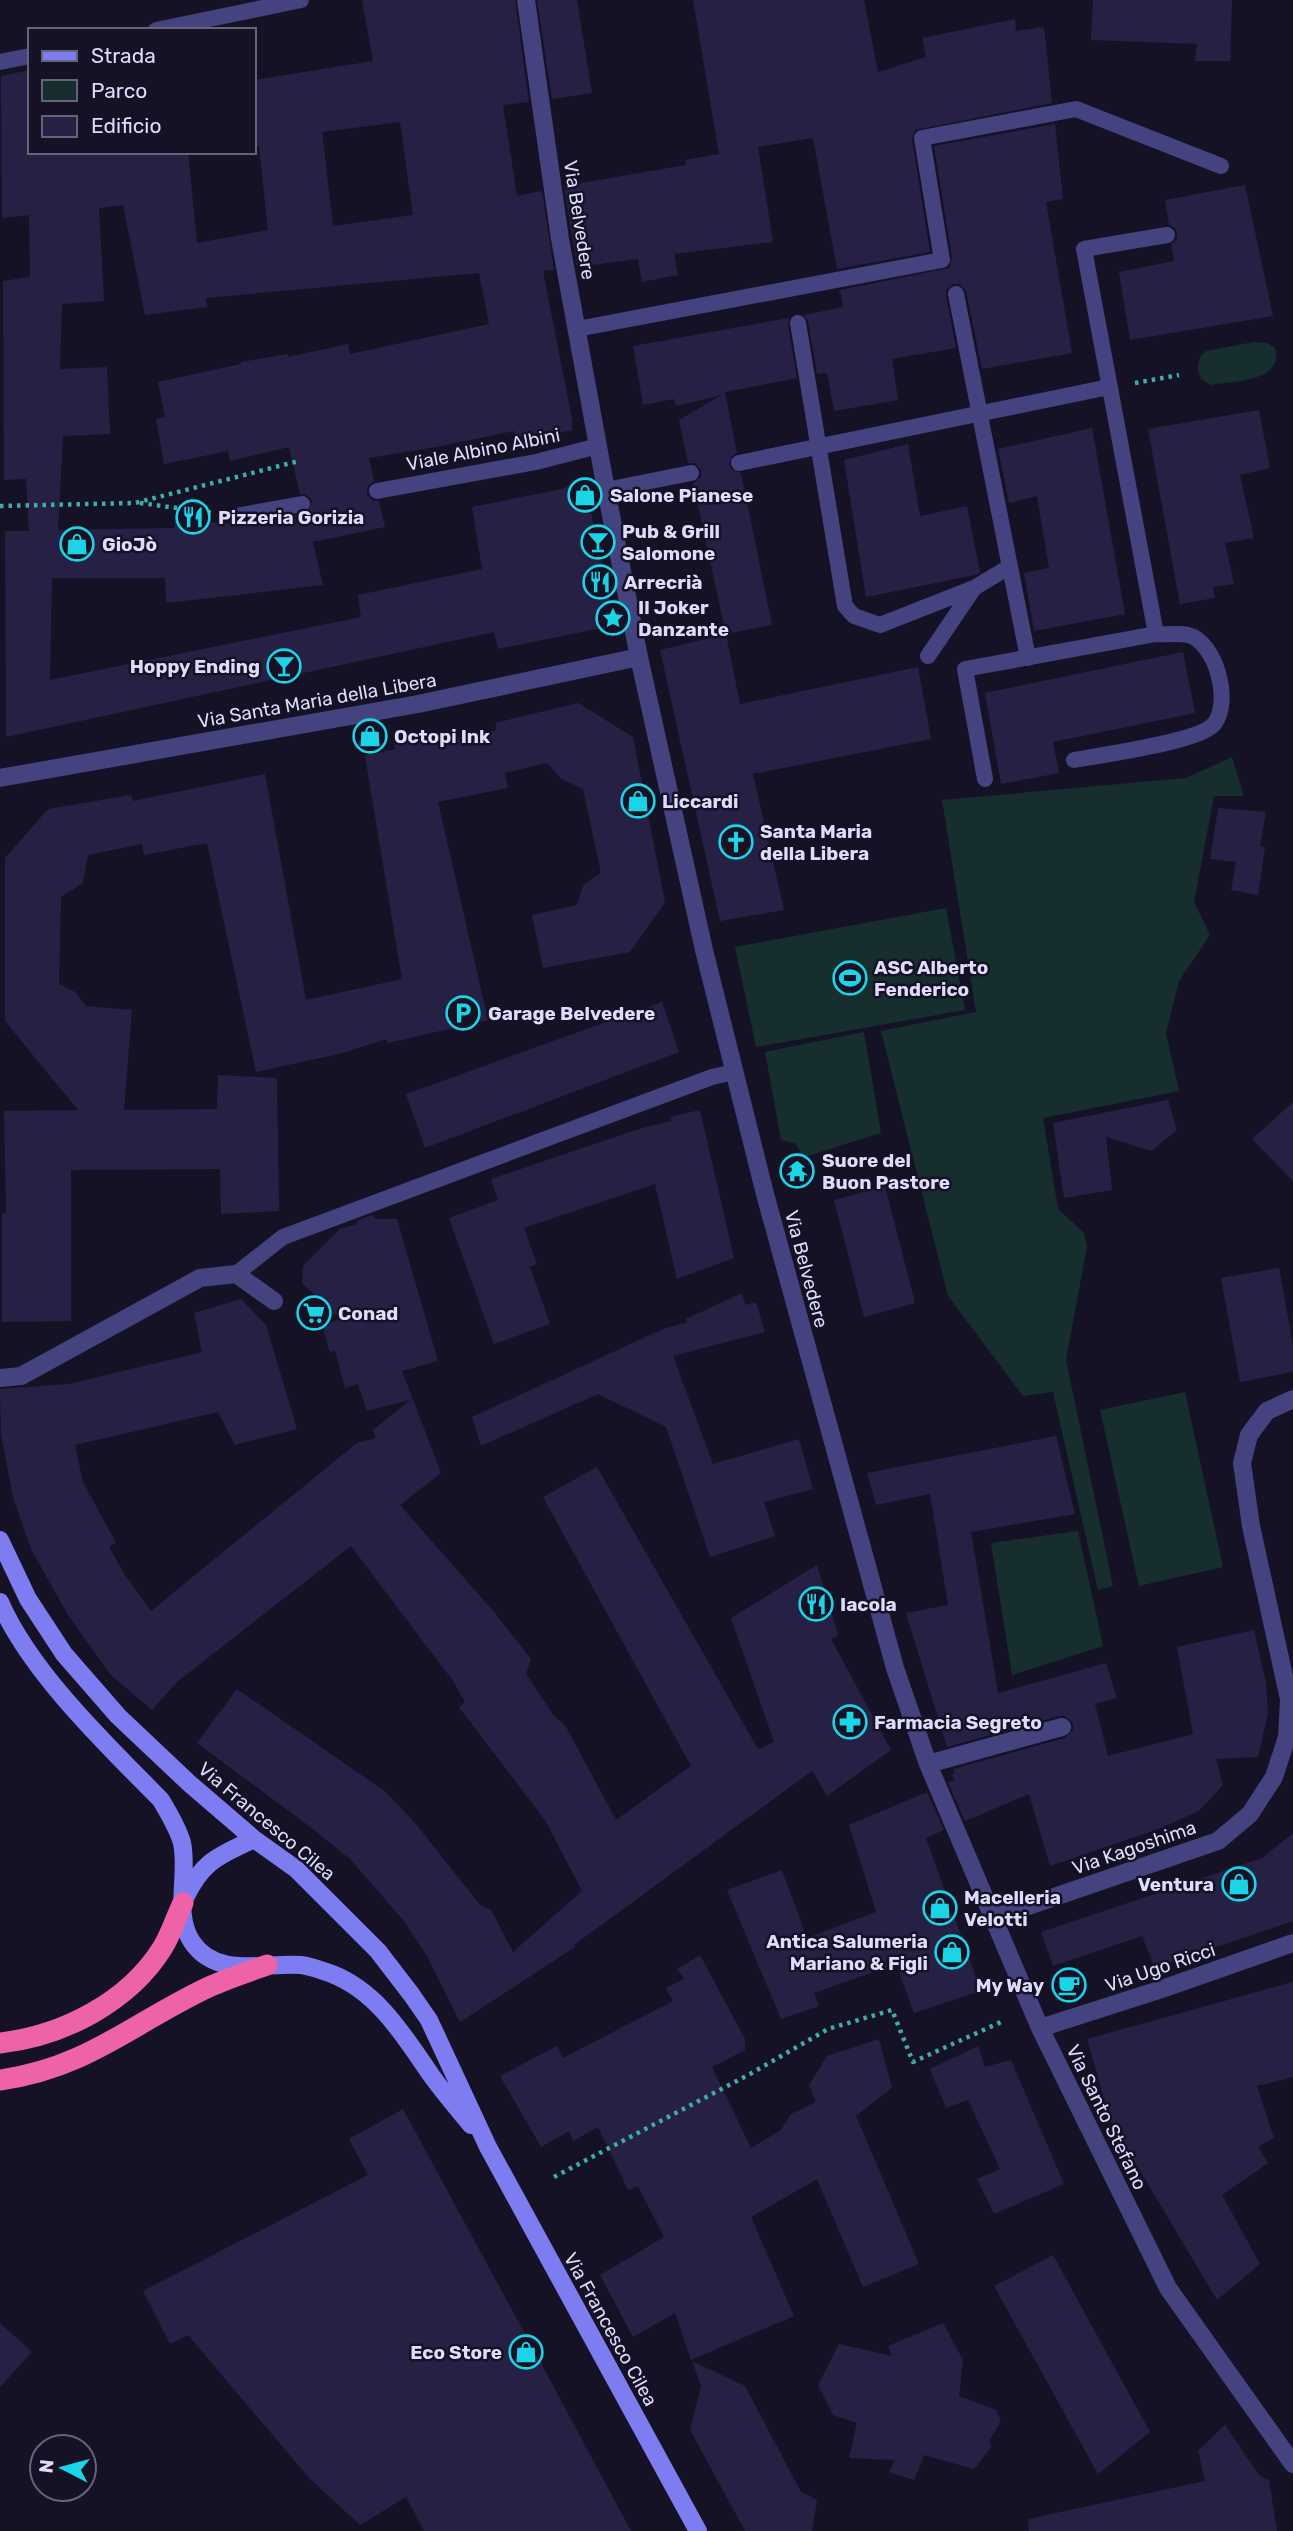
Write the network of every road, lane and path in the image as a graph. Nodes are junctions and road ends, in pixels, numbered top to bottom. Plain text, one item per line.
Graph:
1 (301, 0) edge
2 (526, 0) edge
3 (166, 28) edge
4 (28, 56) edge
5 (0, 62) edge
6 (1221, 166) dead end
7 (1167, 235) dead end
8 (956, 294) dead end
9 (798, 323) dead end
10 (577, 329) junction
11 (1179, 375) dead end
12 (1110, 387) junction
13 (979, 416) junction
14 (598, 446) junction
15 (818, 447) junction
16 (299, 461) dead end
17 (739, 463) dead end
18 (691, 473) dead end
19 (606, 490) junction
20 (377, 491) dead end
21 (135, 503) junction
22 (302, 504) dead end
23 (0, 506) edge
24 (236, 516) joint
25 (1009, 567) junction
26 (974, 588) junction
27 (1156, 634) junction
28 (928, 656) dead end
29 (639, 657) junction
30 (1028, 658) junction
31 (1074, 760) dead end
32 (0, 778) edge
33 (985, 779) dead end
34 (734, 1072) junction
35 (236, 1274) junction
36 (274, 1301) dead end
37 (0, 1378) edge
38 (1293, 1399) edge
39 (0, 1541) edge
40 (0, 1602) edge
41 (1062, 1727) dead end
42 (928, 1764) junction
43 (254, 1839) junction
44 (183, 1903) junction
45 (993, 1918) junction
46 (1293, 1943) edge
47 (267, 1965) junction
48 (1001, 2022) dead end
49 (1040, 2028) junction
50 (0, 2043) edge
51 (0, 2080) edge
52 (488, 2147) junction
53 (554, 2178) dead end
54 (1293, 2464) edge
55 (698, 2531) edge

1 - 3 lane
2 - 10 street, Via Belvedere
4 - 5 lane
6 - 10 lane
7 - 12 lane
8 - 13 lane
9 - 15 lane
10 - 14 street, Via Belvedere
11 - 12 path
12 - 13 lane
12 - 27 lane
13 - 15 lane
13 - 25 lane
14 - 19 street, Via Belvedere
14 - 20 lane, Viale Albino Albini
15 - 17 lane
15 - 26 lane
16 - 21 path
18 - 19 lane
19 - 29 street, Via Belvedere
21 - 23 path
21 - 24 path
22 - 24 lane
25 - 26 lane
25 - 30 lane
26 - 28 lane
27 - 30 lane
27 - 31 lane
29 - 32 street, Via Santa Maria della Libera
29 - 34 street, Via Belvedere
30 - 33 lane
34 - 35 lane
34 - 42 street, Via Belvedere
35 - 36 street
35 - 37 street
38 - 45 street, Via Kagoshima
39 - 43 main road, Via Francesco Cilea
40 - 44 main road
41 - 42 street
42 - 45 street, Via Santo Stefano
43 - 44 main road
43 - 52 main road, Via Francesco Cilea
44 - 47 main road, Via Francesco Cilea
44 - 50 highway
45 - 49 street, Via Santo Stefano
46 - 49 street, Via Ugo Ricci
47 - 51 highway
47 - 52 main road, Via Francesco Cilea
48 - 53 path
49 - 54 street, Via Santo Stefano
52 - 55 main road, Via Francesco Cilea

